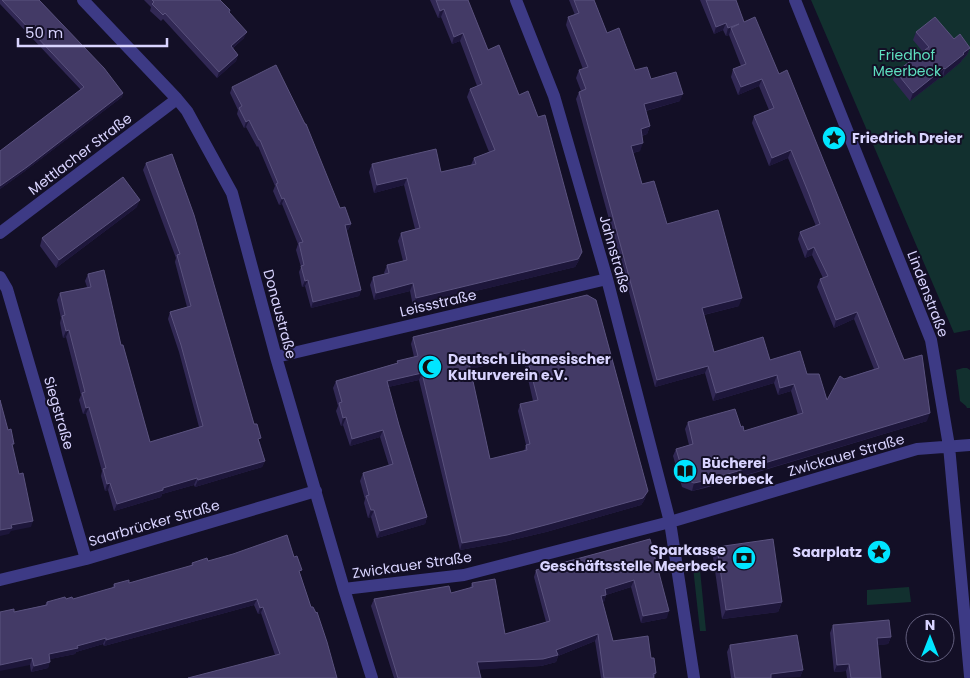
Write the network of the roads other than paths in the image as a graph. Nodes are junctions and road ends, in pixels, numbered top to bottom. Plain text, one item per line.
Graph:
1 (83, 0) edge
2 (516, 0) edge
3 (795, 0) edge
4 (177, 99) junction
5 (0, 233) edge
6 (0, 277) edge
7 (607, 279) junction
8 (276, 357) junction
9 (970, 445) edge
10 (949, 446) junction
11 (316, 492) junction
12 (670, 522) junction
13 (86, 559) junction
14 (0, 580) edge
15 (344, 589) junction
16 (970, 676) edge
17 (372, 678) edge
18 (694, 678) edge

1 - 4 street, Donaustraße
2 - 7 street, Jahnstraße
3 - 10 street, Lindenstraße
4 - 5 street, Mettlacher Straße
4 - 8 street, Donaustraße
6 - 13 street, Siegstraße
7 - 8 street, Leissstraße
7 - 12 street, Jahnstraße
8 - 11 street, Donaustraße
9 - 10 street, Zwickauer Straße
10 - 12 street, Zwickauer Straße
10 - 16 street, Lindenstraße
11 - 13 street, Saarbrücker Straße
11 - 15 street, Donaustraße
12 - 15 street, Zwickauer Straße
12 - 18 street, Jahnstraße
13 - 14 street, Saarbrücker Straße
15 - 17 street, Donaustraße

